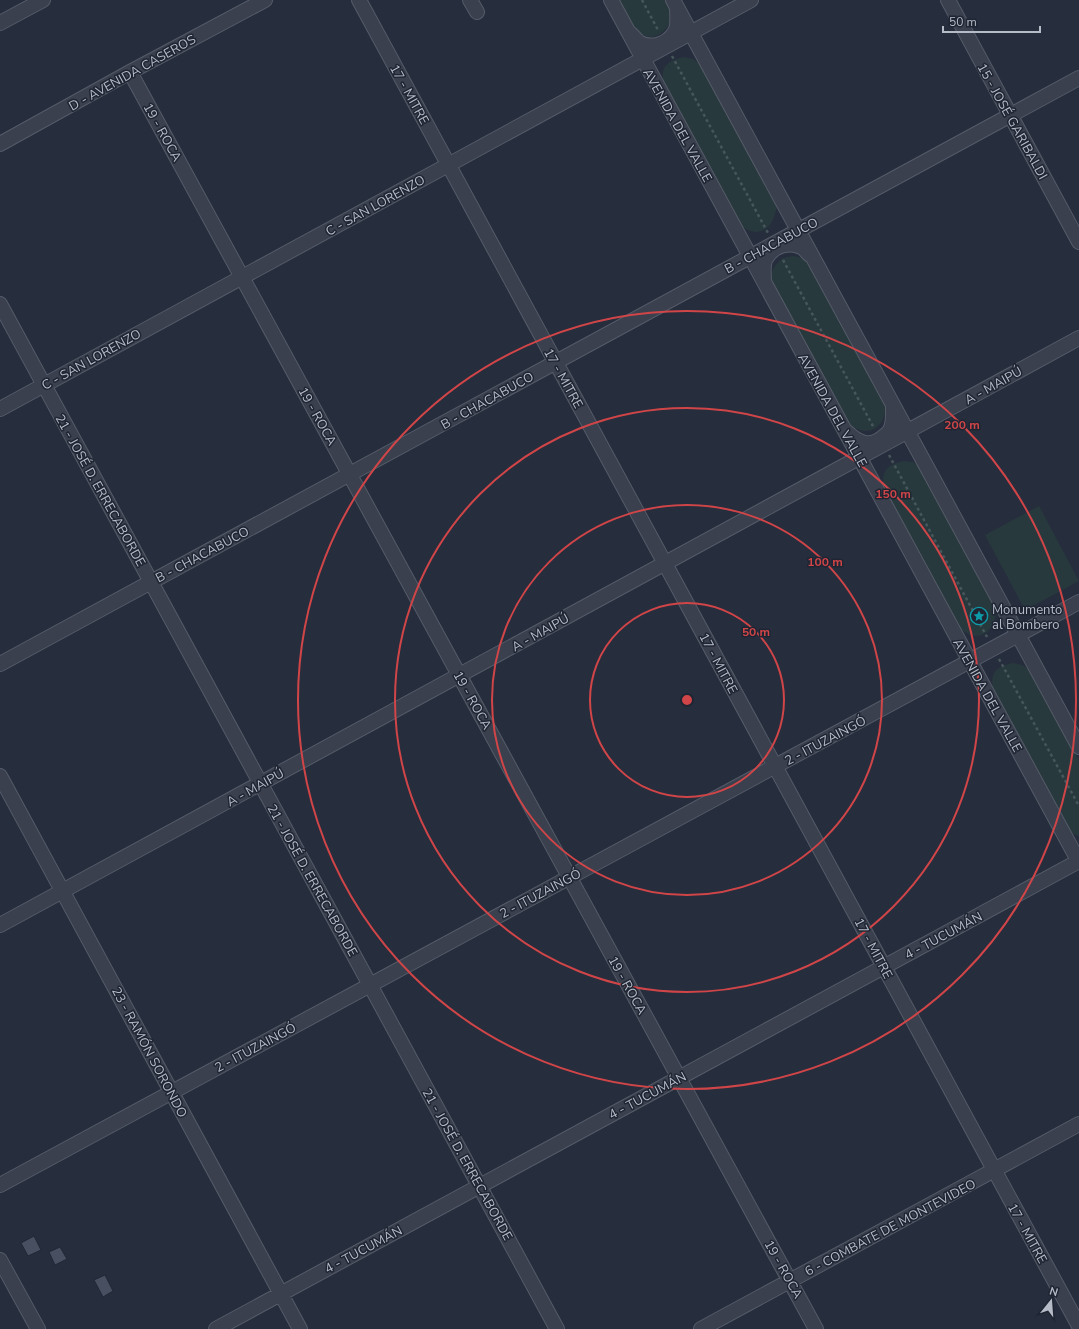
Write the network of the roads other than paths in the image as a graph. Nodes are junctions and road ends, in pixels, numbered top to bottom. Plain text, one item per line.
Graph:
1 (43, 0) edge
2 (265, 0) edge
3 (359, 0) edge
4 (610, 0) edge
5 (751, 0) edge
6 (948, 0) edge
7 (675, 3) edge
8 (0, 23) edge
9 (628, 31) junction
10 (691, 33) junction
11 (666, 44) junction
12 (642, 59) junction
13 (130, 72) junction
14 (1079, 78) edge
15 (1010, 115) junction
16 (0, 144) edge
17 (448, 165) junction
18 (798, 230) junction
19 (1079, 242) edge
20 (775, 246) junction
21 (750, 257) junction
22 (814, 258) junction
23 (242, 277) junction
24 (764, 284) junction
25 (0, 304) edge
26 (1079, 338) edge
27 (556, 362) junction
28 (44, 385) junction
29 (893, 404) junction
30 (0, 409) edge
31 (843, 429) junction
32 (908, 432) junction
33 (882, 442) junction
34 (859, 458) junction
35 (350, 474) junction
36 (665, 564) junction
37 (151, 582) junction
38 (1079, 602) edge
39 (1018, 635) junction
40 (969, 661) junction
41 (0, 664) edge
42 (460, 675) junction
43 (1079, 747) edge
44 (775, 766) junction
45 (0, 776) edge
46 (260, 784) junction
47 (1064, 834) junction
48 (1079, 846) edge
49 (1079, 861) edge
50 (570, 877) junction
51 (62, 891) junction
52 (0, 925) edge
53 (884, 966) junction
54 (370, 985) junction
55 (679, 1078) junction
56 (171, 1092) junction
57 (1079, 1124) edge
58 (994, 1170) junction
59 (0, 1185) edge
60 (479, 1186) junction
61 (0, 1260) edge
62 (790, 1281) junction
63 (281, 1294) junction
64 (1079, 1326) edge
65 (38, 1329) edge
66 (216, 1329) edge
67 (300, 1329) edge
68 (557, 1329) edge
69 (701, 1329) edge
70 (816, 1329) edge

1 - 8 street
2 - 13 street, D - AVENIDA CASEROS
3 - 17 street, 17 - MITRE
4 - 9 street, AVENIDA DEL VALLE
5 - 10 street, C - SAN LORENZO
6 - 15 street, 15 - JOSÉ GARIBALDI
7 - 10 street
7 - 11 street
9 - 11 street
9 - 12 street, AVENIDA DEL VALLE
10 - 11 street, C - SAN LORENZO
10 - 18 street
11 - 12 street, C - SAN LORENZO
12 - 17 street, C - SAN LORENZO
12 - 21 street, AVENIDA DEL VALLE
13 - 16 street, D - AVENIDA CASEROS
13 - 23 street, 19 - ROCA
14 - 15 street, B - CHACABUCO
15 - 18 street, B - CHACABUCO
15 - 19 street, 15 - JOSÉ GARIBALDI
17 - 23 street, C - SAN LORENZO
17 - 27 street, 17 - MITRE
18 - 20 street, B - CHACABUCO
18 - 22 street
20 - 21 street, B - CHACABUCO
20 - 22 street
20 - 24 street
21 - 24 street, AVENIDA DEL VALLE
21 - 27 street, B - CHACABUCO
22 - 29 street
23 - 28 street, C - SAN LORENZO
23 - 35 street, 19 - ROCA
24 - 31 street, AVENIDA DEL VALLE
25 - 28 street, 21 - JOSÉ D. ERRECABORDE
26 - 32 street, A - MAIPÚ
27 - 35 street, B - CHACABUCO
27 - 36 street, 17 - MITRE
28 - 30 street, C - SAN LORENZO
28 - 37 street, 21 - JOSÉ D. ERRECABORDE
29 - 32 street
29 - 33 street
31 - 33 street
31 - 34 street, AVENIDA DEL VALLE
32 - 33 street, A - MAIPÚ
32 - 39 street
33 - 34 street, A - MAIPÚ
34 - 36 street, A - MAIPÚ
34 - 40 street, AVENIDA DEL VALLE
35 - 37 street, B - CHACABUCO
35 - 42 street, 19 - ROCA
36 - 42 street, A - MAIPÚ
36 - 44 street, 17 - MITRE
37 - 41 street, B - CHACABUCO
37 - 46 street, 21 - JOSÉ D. ERRECABORDE
38 - 39 street, 2 - ITUZAINGÓ
39 - 40 street, 2 - ITUZAINGÓ
39 - 43 street
40 - 44 street, 2 - ITUZAINGÓ
40 - 47 street, AVENIDA DEL VALLE
42 - 46 street, A - MAIPÚ
42 - 50 street, 19 - ROCA
44 - 50 street, 2 - ITUZAINGÓ
44 - 53 street, 17 - MITRE
45 - 51 street, 23 - RAMÓN SORONDO
46 - 51 street, A - MAIPÚ
46 - 54 street, 21 - JOSÉ D. ERRECABORDE
47 - 48 street
47 - 49 street, AVENIDA DEL VALLE
49 - 53 street, 4 - TUCUMÁN
50 - 54 street, 2 - ITUZAINGÓ
50 - 55 street, 19 - ROCA
51 - 52 street, A - MAIPÚ
51 - 56 street, 23 - RAMÓN SORONDO
53 - 55 street, 4 - TUCUMÁN
53 - 58 street, 17 - MITRE
54 - 56 street, 2 - ITUZAINGÓ
54 - 60 street, 21 - JOSÉ D. ERRECABORDE
55 - 60 street, 4 - TUCUMÁN
55 - 62 street, 19 - ROCA
56 - 59 street, 2 - ITUZAINGÓ
56 - 63 street, 23 - RAMÓN SORONDO
57 - 58 street, 6 - COMBATE DE MONTEVIDEO
58 - 62 street, 6 - COMBATE DE MONTEVIDEO
58 - 64 street, 17 - MITRE
60 - 63 street, 4 - TUCUMÁN
60 - 68 street, 21 - JOSÉ D. ERRECABORDE
61 - 65 street
62 - 69 street, 6 - COMBATE DE MONTEVIDEO
62 - 70 street, 19 - ROCA
63 - 66 street, 4 - TUCUMÁN
63 - 67 street, 23 - RAMÓN SORONDO

